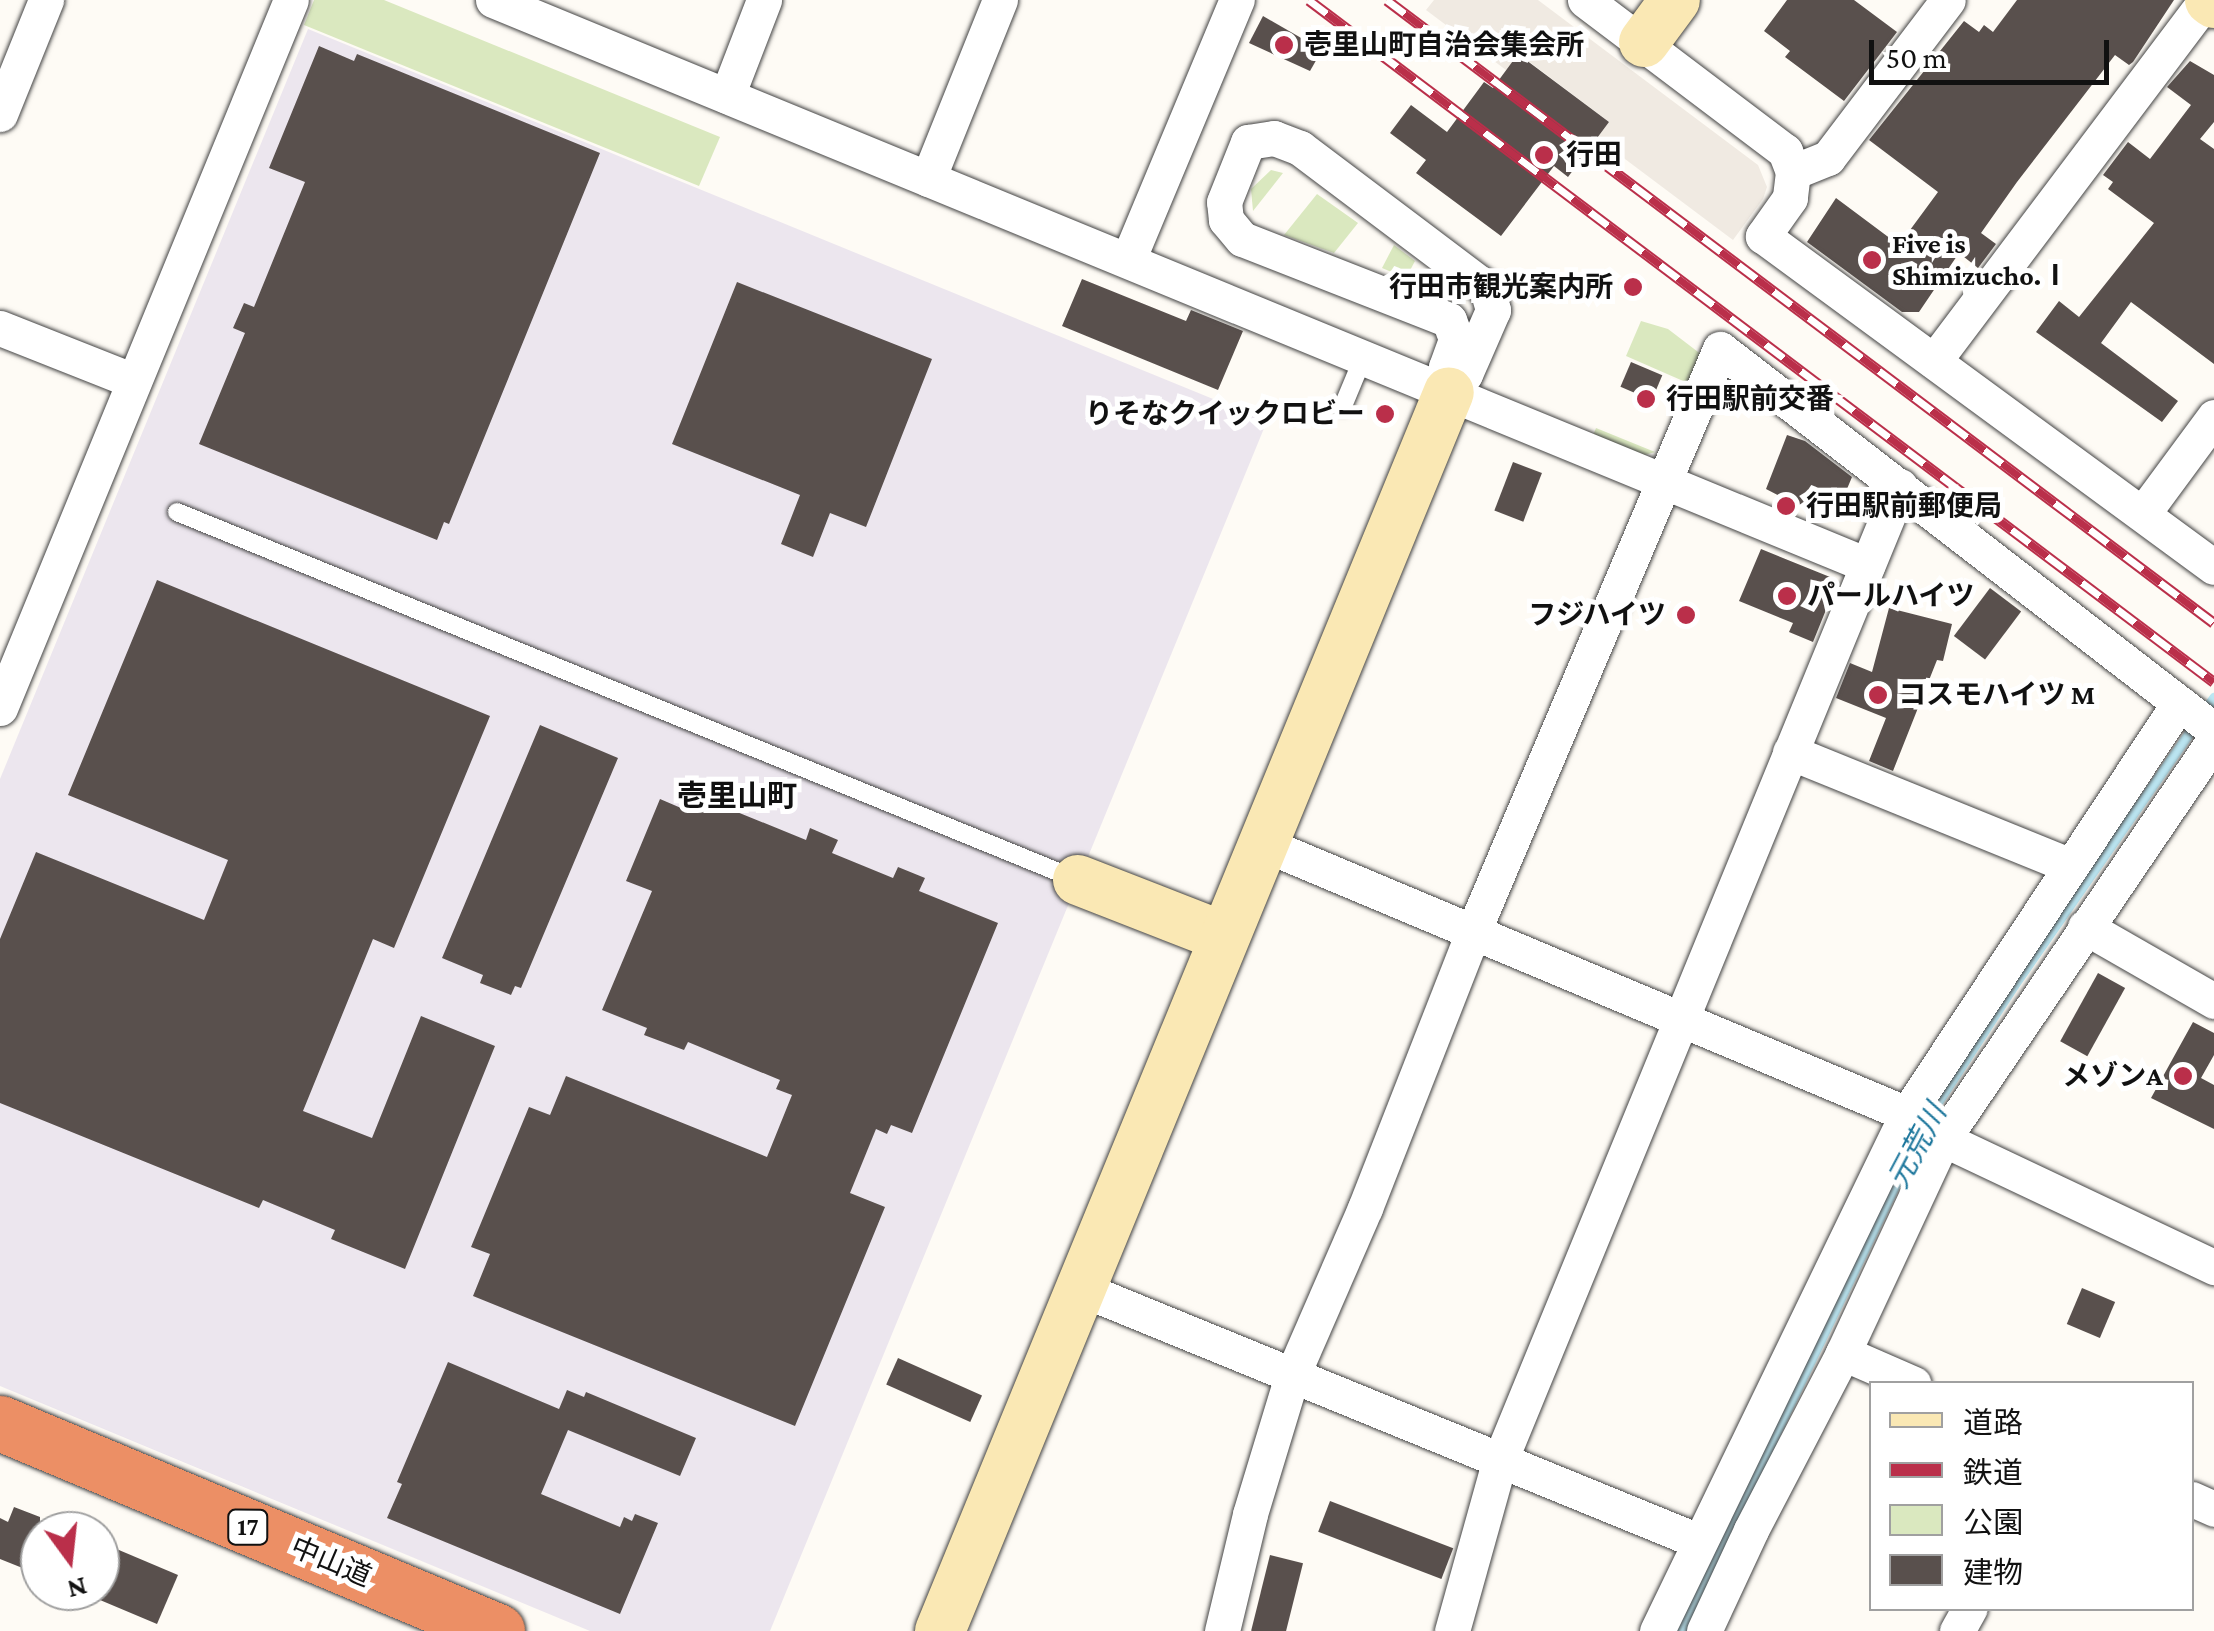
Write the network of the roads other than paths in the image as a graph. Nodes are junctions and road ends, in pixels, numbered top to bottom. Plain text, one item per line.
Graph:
1 (46, 0) edge
2 (290, 0) edge
3 (764, 0) edge
4 (1000, 0) edge
5 (1237, 0) edge
6 (1585, 0) edge
7 (1676, 0) edge
8 (1948, 0) edge
9 (2210, 1) edge
10 (513, 4) edge
11 (1644, 42) junction
12 (727, 96) junction
13 (0, 114) edge
14 (1793, 172) junction
15 (928, 179) junction
16 (1128, 260) junction
17 (0, 328) edge
18 (1364, 358) junction
19 (1934, 361) junction
20 (134, 381) junction
21 (1448, 392) junction
22 (1344, 406) dead end
23 (2214, 416) edge
24 (1664, 481) junction
25 (1900, 486) junction
26 (177, 512) dead end
27 (2144, 512) junction
28 (1867, 565) junction
29 (2214, 566) edge
30 (2179, 703) junction
31 (0, 708) edge
32 (2214, 730) edge
33 (2214, 740) edge
34 (1790, 752) junction
35 (1266, 845) junction
36 (2071, 866) junction
37 (1078, 880) joint
38 (2084, 926) junction
39 (1473, 932) junction
40 (1224, 937) junction
41 (2214, 1001) edge
42 (1680, 1018) junction
43 (1907, 1114) junction
44 (1943, 1139) junction
45 (2214, 1267) edge
46 (1084, 1290) junction
47 (1843, 1353) junction
48 (1292, 1376) junction
49 (1907, 1381) edge
50 (0, 1423) edge
51 (0, 1461) edge
52 (1499, 1462) junction
53 (1698, 1541) junction
54 (414, 1631) edge
55 (497, 1631) edge
56 (940, 1631) edge
57 (1222, 1631) edge
58 (1452, 1631) edge
59 (1658, 1631) edge
60 (1704, 1631) edge

1 - 13 street
2 - 20 street
3 - 12 street
4 - 15 street
5 - 16 street
6 - 11 street
7 - 11 main road
8 - 14 street
9 - 19 street
10 - 12 street
11 - 14 street
12 - 15 street
14 - 19 street
15 - 16 street
16 - 18 street
17 - 20 street
18 - 21 street
18 - 22 lane
19 - 27 street
20 - 31 street
21 - 21 street
21 - 24 street
21 - 35 main road
23 - 27 street
24 - 25 street
24 - 28 street
24 - 39 street
25 - 28 street
25 - 30 street
26 - 37 lane
27 - 29 street
28 - 34 street
30 - 32 street
30 - 36 street
33 - 38 street
34 - 36 street
34 - 42 street
35 - 39 street
35 - 40 main road
36 - 43 street
37 - 40 main road
38 - 41 street
38 - 44 street
39 - 42 street
39 - 48 street
40 - 46 main road
42 - 43 street
42 - 52 street
43 - 44 street
43 - 53 street
44 - 45 street
44 - 47 street
46 - 48 street
46 - 56 main road
47 - 49 street
47 - 60 street
48 - 52 street
48 - 57 street
50 - 55 highway, 中山道 / 17
51 - 54 highway, 中山道 / 17
52 - 53 street
52 - 58 street
53 - 59 street

